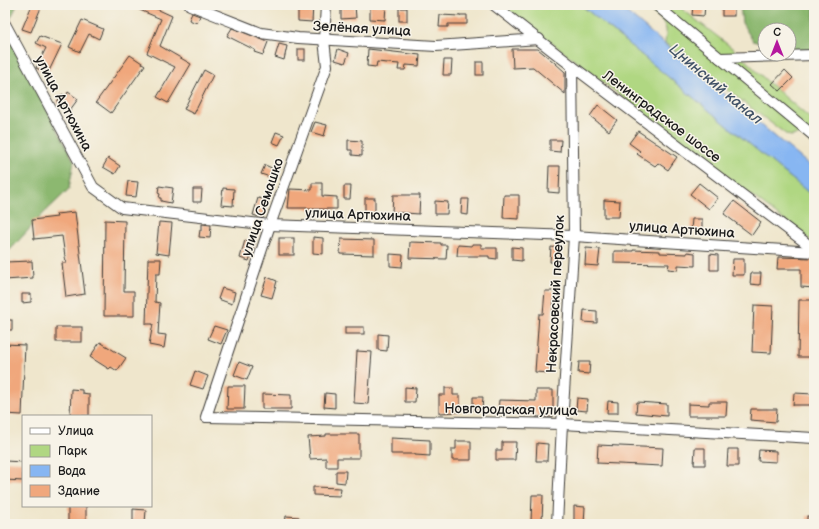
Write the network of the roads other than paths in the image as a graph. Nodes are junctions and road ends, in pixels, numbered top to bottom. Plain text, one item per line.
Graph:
1 (190, 5) edge
2 (326, 5) edge
3 (494, 5) edge
4 (656, 5) edge
5 (5, 24) edge
6 (539, 39) junction
7 (324, 40) junction
8 (814, 55) edge
9 (720, 58) junction
10 (572, 66) junction
11 (814, 136) edge
12 (270, 225) junction
13 (574, 236) junction
14 (814, 248) edge
15 (814, 252) edge
16 (206, 416) joint
17 (562, 424) junction
18 (814, 438) edge
19 (557, 524) edge

1 - 7 street, Зелёная улица
2 - 7 street, улица Семашко
3 - 6 street, Ленинградское шоссе
4 - 9 street
5 - 12 street, улица Артюхина
6 - 7 street, Зелёная улица
6 - 10 street, Ленинградское шоссе
7 - 12 street, улица Семашко
8 - 9 street
9 - 11 street
10 - 13 street, Некрасовский переулок
10 - 14 street, Ленинградское шоссе
12 - 13 street, улица Артюхина
12 - 16 street, улица Семашко
13 - 15 street, улица Артюхина
13 - 17 street, Некрасовский переулок
16 - 17 street, Новгородская улица
17 - 18 street, Новгородская улица
17 - 19 street, Некрасовский переулок

